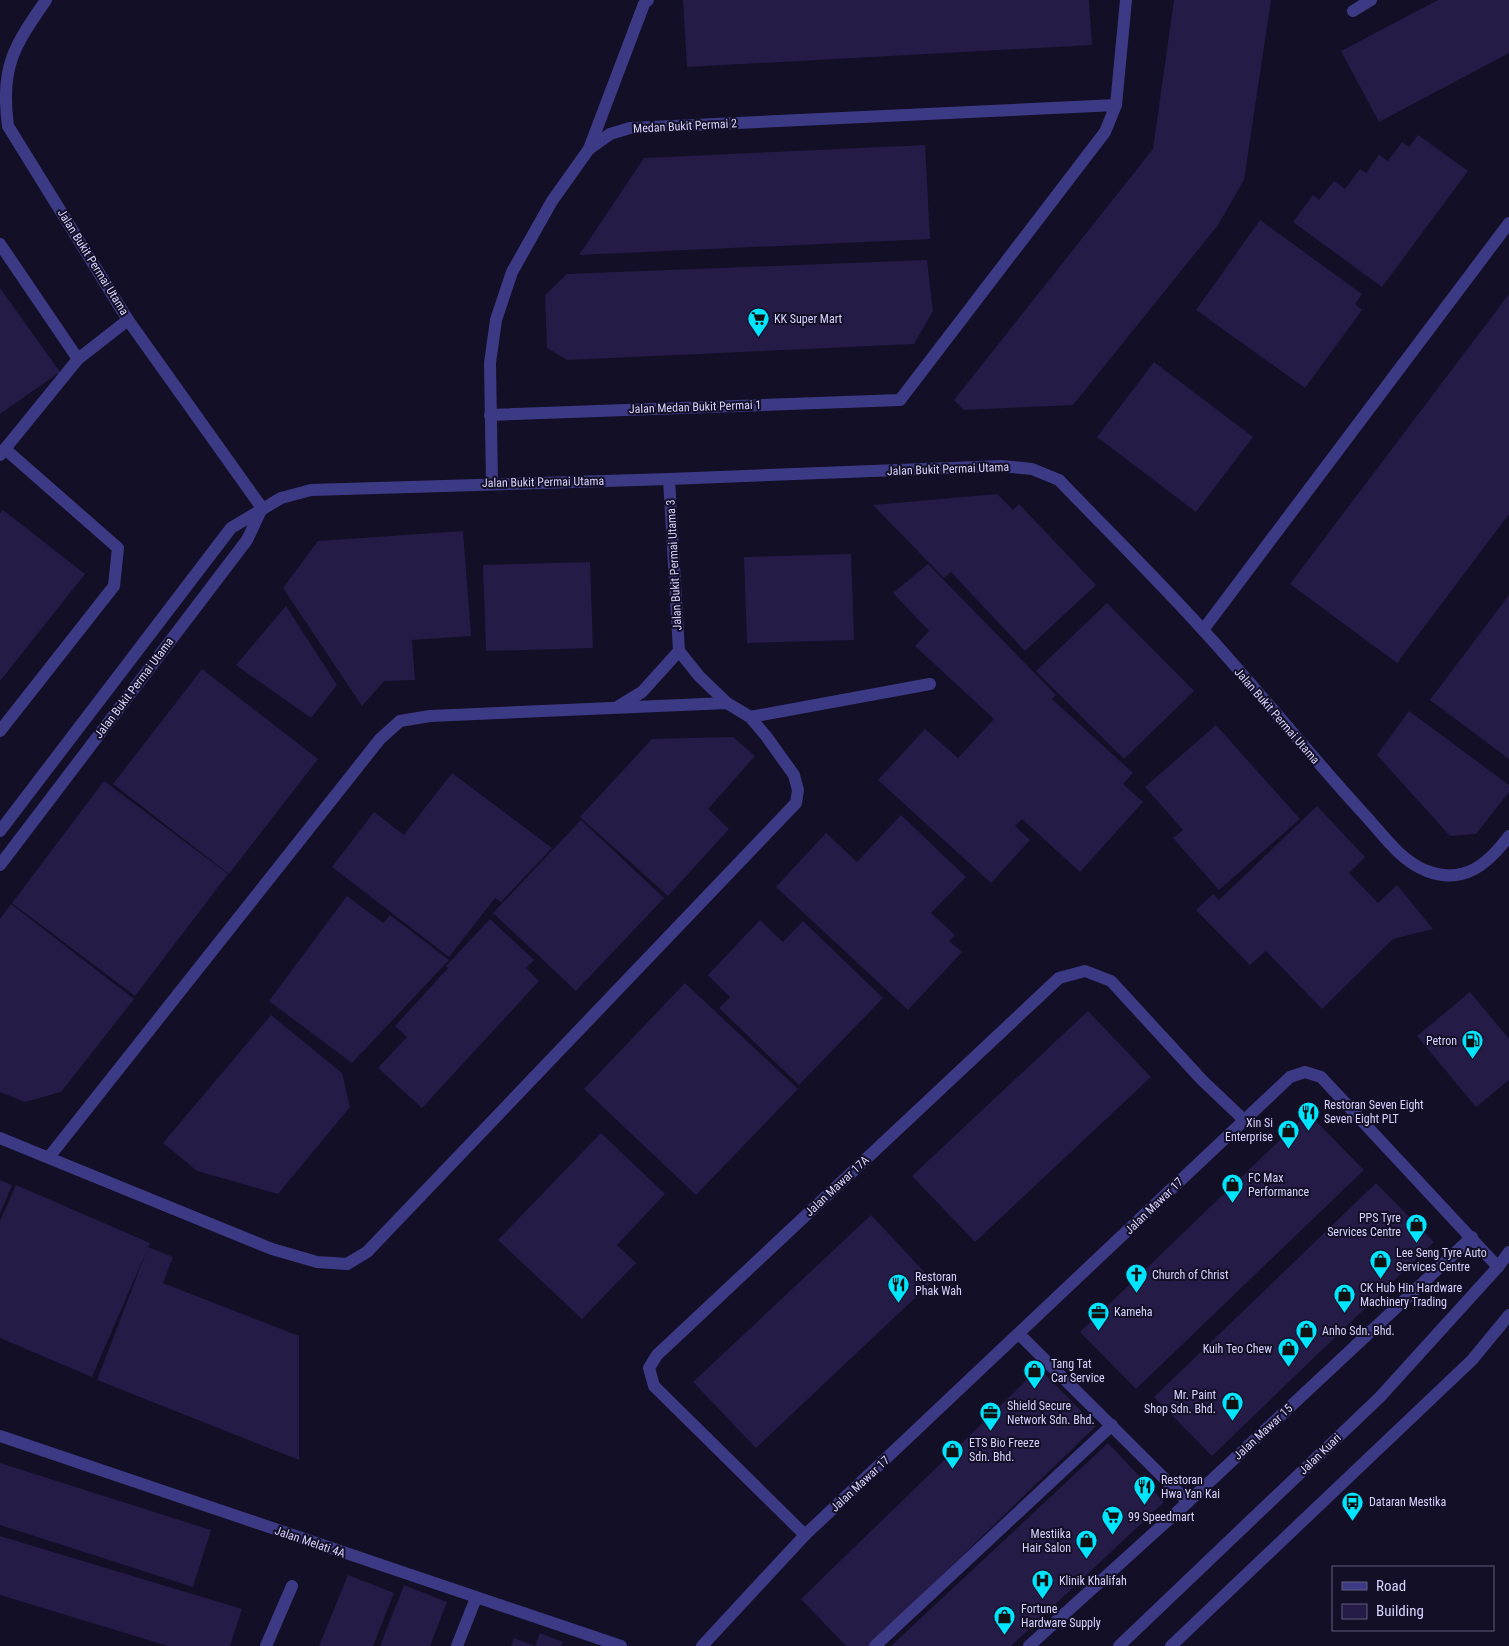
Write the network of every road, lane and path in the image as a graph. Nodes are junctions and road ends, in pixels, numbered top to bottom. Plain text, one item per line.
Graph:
1 (46, 0) edge
2 (648, 0) edge
3 (1126, 0) edge
4 (1371, 0) edge
5 (1353, 11) dead end
6 (1116, 105) junction
7 (589, 149) junction
8 (1509, 224) edge
9 (0, 244) edge
10 (128, 320) junction
11 (78, 359) junction
12 (490, 414) junction
13 (2, 452) edge
14 (670, 479) junction
15 (492, 484) junction
16 (262, 508) junction
17 (1203, 630) junction
18 (679, 651) junction
19 (930, 684) dead end
20 (727, 703) junction
21 (617, 707) junction
22 (750, 717) junction
23 (0, 731) edge
24 (0, 831) edge
25 (1509, 836) edge
26 (0, 865) edge
27 (1244, 1120) junction
28 (0, 1138) edge
29 (49, 1157) junction
30 (1472, 1237) junction
31 (1509, 1252) edge
32 (1498, 1267) junction
33 (1509, 1315) edge
34 (1019, 1334) junction
35 (1112, 1425) junction
36 (0, 1436) edge
37 (1188, 1502) junction
38 (805, 1535) junction
39 (292, 1586) dead end
40 (476, 1598) junction
41 (266, 1646) edge
42 (457, 1646) edge
43 (621, 1646) edge
44 (702, 1646) edge
45 (876, 1646) edge
46 (1029, 1646) edge
47 (1119, 1646) edge
48 (1171, 1646) edge

1 - 10 street, Jalan Bukit Permai Utama
2 - 7 street
3 - 6 street
4 - 5 street
6 - 7 street, Medan Bukit Permai 2
6 - 12 street, Jalan Medan Bukit Permai 1
7 - 12 street, Medan Bukit Permai 2
8 - 17 street
9 - 11 street
10 - 11 street
10 - 16 street, Jalan Bukit Permai Utama
11 - 13 street
12 - 15 street, Medan Bukit Permai 2
13 - 23 street
14 - 15 street, Jalan Bukit Permai Utama
14 - 17 street, Jalan Bukit Permai Utama
14 - 18 street, Jalan Bukit Permai Utama 3
15 - 16 street, Jalan Bukit Permai Utama
16 - 24 street, Jalan Bukit Permai Utama
16 - 26 street, Jalan Bukit Permai Utama
17 - 25 street, Jalan Bukit Permai Utama
18 - 20 street
18 - 21 street
19 - 22 street
20 - 21 street
20 - 22 street
21 - 29 street
22 - 29 street
27 - 30 street, Jalan Mawar 17
27 - 34 street, Jalan Mawar 17
27 - 38 street, Jalan Mawar 17A
28 - 29 street
30 - 32 street, Jalan Mawar 17
30 - 37 street, Jalan Mawar 15
31 - 32 street, Jalan Kuari
32 - 47 street, Jalan Kuari
33 - 48 street
34 - 35 street
34 - 38 street, Jalan Mawar 17
35 - 37 street
35 - 45 street
36 - 40 street, Jalan Melati 4A
37 - 46 street, Jalan Mawar 15
38 - 44 street, Jalan Mawar 17
39 - 41 street
40 - 42 street
40 - 43 street, Jalan Melati 4A

